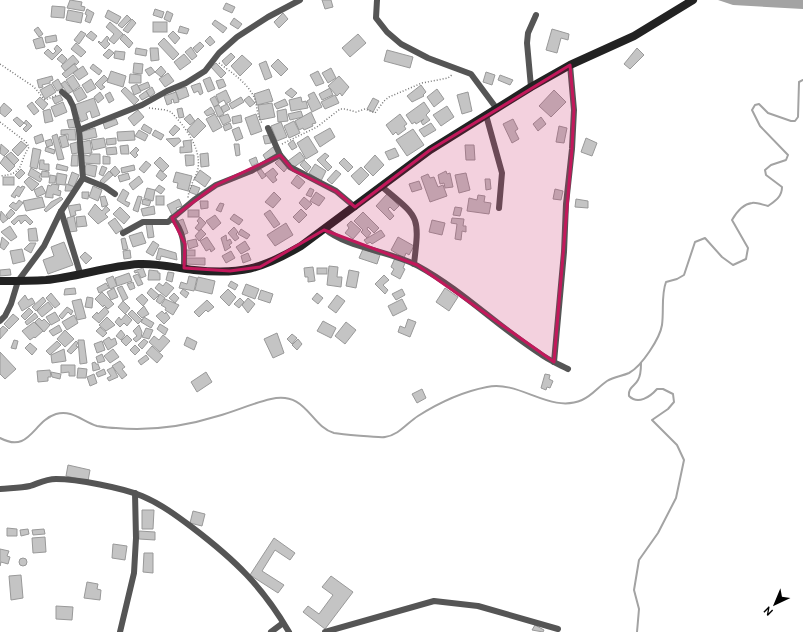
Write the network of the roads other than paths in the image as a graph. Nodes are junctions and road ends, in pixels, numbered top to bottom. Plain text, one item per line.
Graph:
1 (300, 0) edge
2 (377, 0) edge
3 (693, 0) edge
4 (536, 15) dead end
5 (570, 65) junction
6 (531, 87) junction
7 (62, 92) road end
8 (497, 108) junction
9 (486, 115) junction
10 (268, 128) road end
11 (79, 130) junction
12 (280, 155) junction
13 (83, 178) junction
14 (381, 186) junction
15 (115, 194) dead end
16 (355, 207) junction
17 (499, 208) dead end
18 (61, 211) junction
19 (172, 218) junction
20 (325, 229) junction
21 (123, 233) dead end
22 (414, 264) junction
23 (184, 268) junction
24 (80, 273) junction
25 (0, 281) edge
26 (18, 281) junction
27 (0, 321) edge
28 (554, 362) junction
29 (568, 369) dead end
30 (0, 489) edge
31 (135, 493) junction
32 (283, 623) junction
33 (558, 629) dead end
34 (120, 632) edge
35 (271, 632) edge
36 (289, 632) edge
37 (325, 632) edge

1 - 11 street
2 - 8 street
3 - 5 street
4 - 6 street
5 - 6 street
5 - 28 street
6 - 8 street
7 - 11 street
8 - 9 street
9 - 14 street
9 - 17 street
10 - 12 street
11 - 13 street
12 - 16 street
12 - 19 street
13 - 15 street
13 - 18 street
14 - 16 street
14 - 22 street
16 - 20 street
18 - 24 street
18 - 26 street
19 - 21 street
19 - 23 street
20 - 22 street
20 - 23 street
22 - 28 street
23 - 24 street
24 - 26 street
25 - 26 street
26 - 27 street
28 - 29 street
30 - 31 street
31 - 32 street
31 - 34 street
32 - 35 street
32 - 36 street
33 - 37 street

